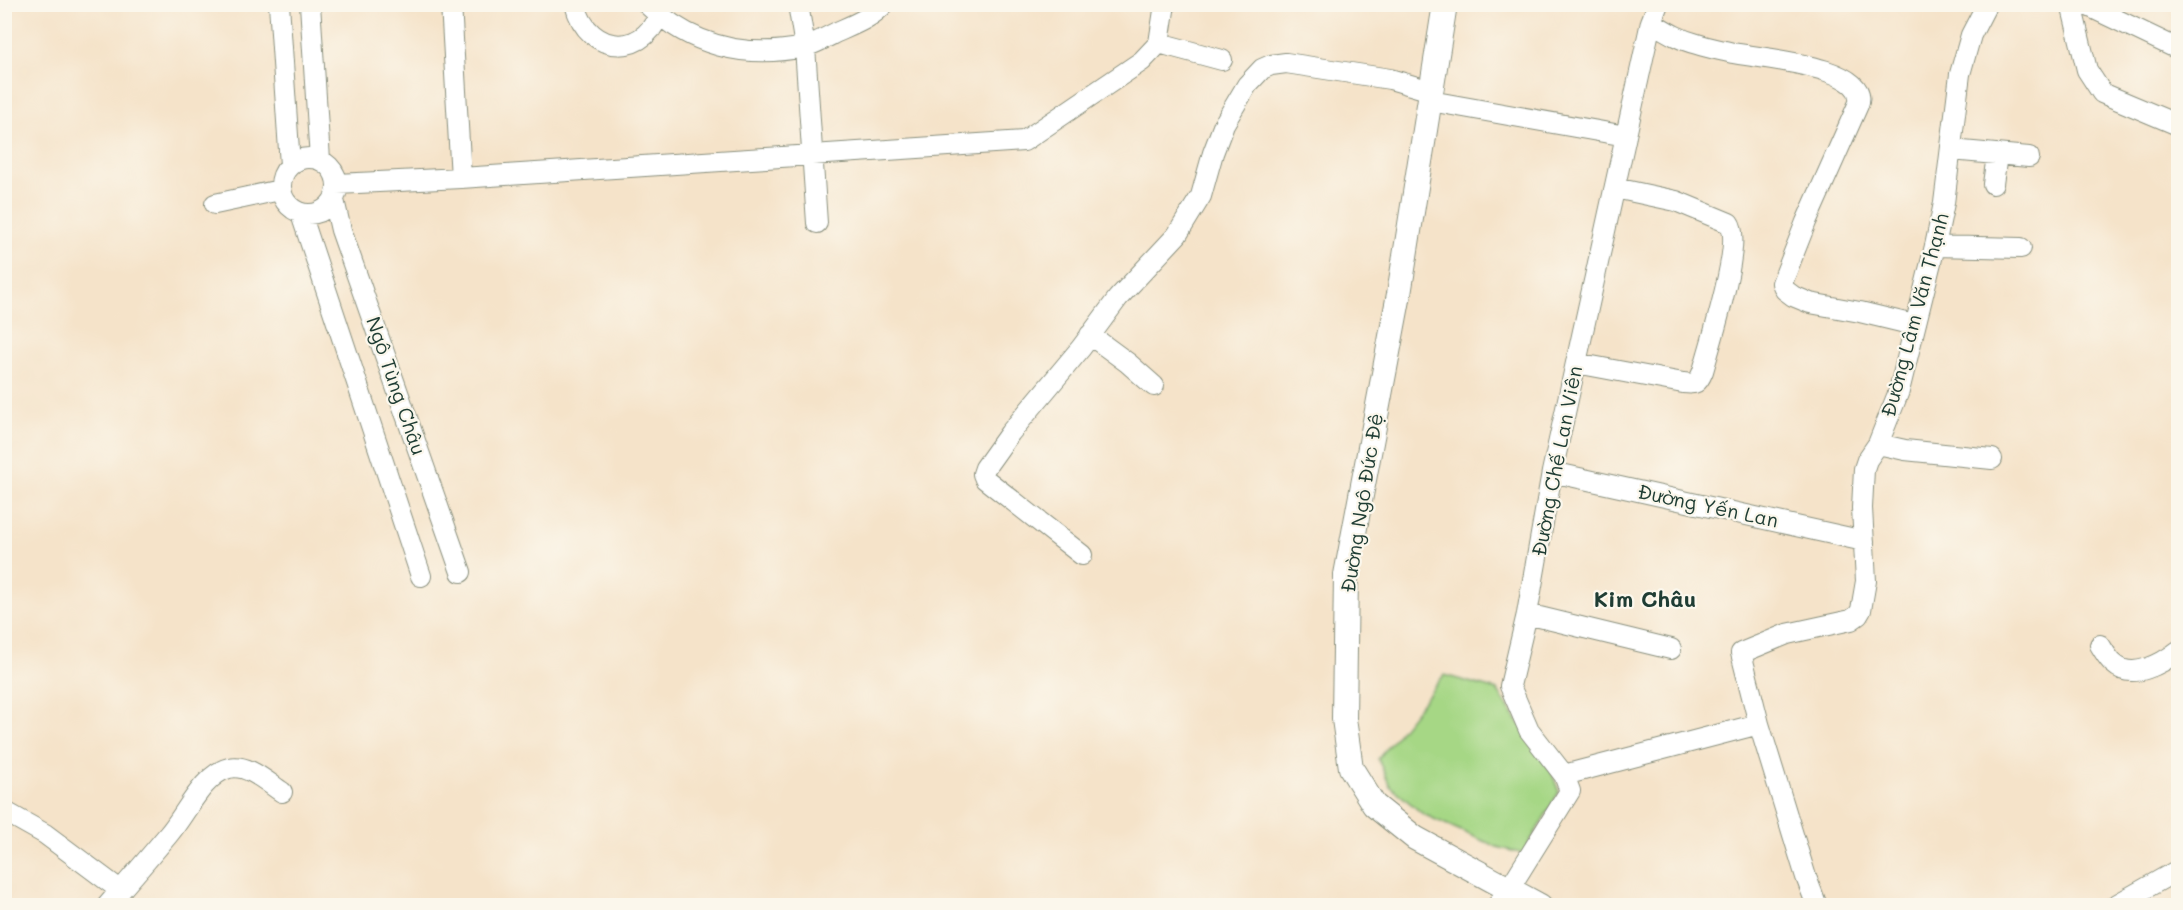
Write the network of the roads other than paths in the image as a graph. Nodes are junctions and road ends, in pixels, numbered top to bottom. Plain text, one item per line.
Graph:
1 (279, 4) edge
2 (310, 4) edge
3 (451, 4) edge
4 (575, 4) edge
5 (798, 4) edge
6 (884, 4) edge
7 (1165, 4) edge
8 (1445, 4) edge
9 (2070, 4) edge
10 (2084, 4) edge
11 (1986, 7) edge
12 (656, 9) edge
13 (1654, 13) edge
14 (1159, 43) junction
15 (805, 47) junction
16 (2178, 49) edge
17 (1222, 60) dead end
18 (1431, 96) junction
19 (2178, 125) edge
20 (1626, 136) junction
21 (1951, 150) junction
22 (1997, 154) junction
23 (814, 155) junction
24 (2029, 157) dead end
25 (320, 160) junction
26 (290, 165) junction
27 (461, 178) junction
28 (1993, 184) dead end
29 (1615, 188) junction
30 (280, 190) junction
31 (336, 192) junction
32 (215, 204) dead end
33 (301, 214) junction
34 (817, 223) dead end
35 (1935, 246) junction
36 (2021, 248) dead end
37 (1914, 325) junction
38 (1090, 335) junction
39 (1576, 363) junction
40 (1154, 386) dead end
41 (1878, 444) junction
42 (1992, 459) dead end
43 (1552, 472) junction
44 (1864, 541) junction
45 (1082, 555) dead end
46 (461, 572) dead end
47 (421, 576) dead end
48 (1527, 614) junction
49 (2100, 645) dead end
50 (1671, 649) dead end
51 (2178, 651) edge
52 (1759, 724) junction
53 (1564, 775) junction
54 (282, 792) dead end
55 (4, 811) edge
56 (2178, 870) edge
57 (114, 898) edge
58 (1503, 898) edge
59 (1540, 906) edge
60 (1817, 906) edge
61 (2114, 906) edge

1 - 26 street
2 - 25 street
3 - 27 street
4 - 12 street
5 - 15 street
6 - 15 street
7 - 14 street
8 - 18 main road, Đường Ngô Đức Đệ
9 - 19 street
10 - 16 street
11 - 21 street, Đường Lâm Văn Thạnh
12 - 15 street
13 - 20 street, Đường Chế Lan Viên
13 - 37 street
14 - 17 street
14 - 23 street
15 - 23 street
18 - 20 street
18 - 38 street
18 - 58 main road, Đường Ngô Đức Đệ
20 - 29 street, Đường Chế Lan Viên
21 - 22 street
21 - 35 street, Đường Lâm Văn Thạnh
22 - 24 street
22 - 28 street
23 - 27 street
23 - 34 street
25 - 26 street
25 - 31 street
26 - 30 street
27 - 31 street
29 - 39 street, Đường Chế Lan Viên
29 - 39 street
30 - 32 street
30 - 33 street
31 - 33 street
31 - 46 street, Ngô Tùng Châu
33 - 47 street, Ngô Tùng Châu
35 - 36 street
35 - 37 street, Đường Lâm Văn Thạnh
37 - 41 street, Đường Lâm Văn Thạnh
38 - 40 street
38 - 45 street
39 - 43 street, Đường Chế Lan Viên
41 - 42 street
41 - 44 street, Đường Lâm Văn Thạnh
43 - 44 street, Đường Yến Lan
43 - 48 street, Đường Chế Lan Viên
44 - 52 street, Đường Lâm Văn Thạnh
48 - 50 street
48 - 53 street, Đường Chế Lan Viên
49 - 51 street
52 - 53 street
52 - 60 street
53 - 58 street
54 - 57 street
55 - 57 street
56 - 61 street
58 - 59 main road, Đường Ngô Đức Đệ

